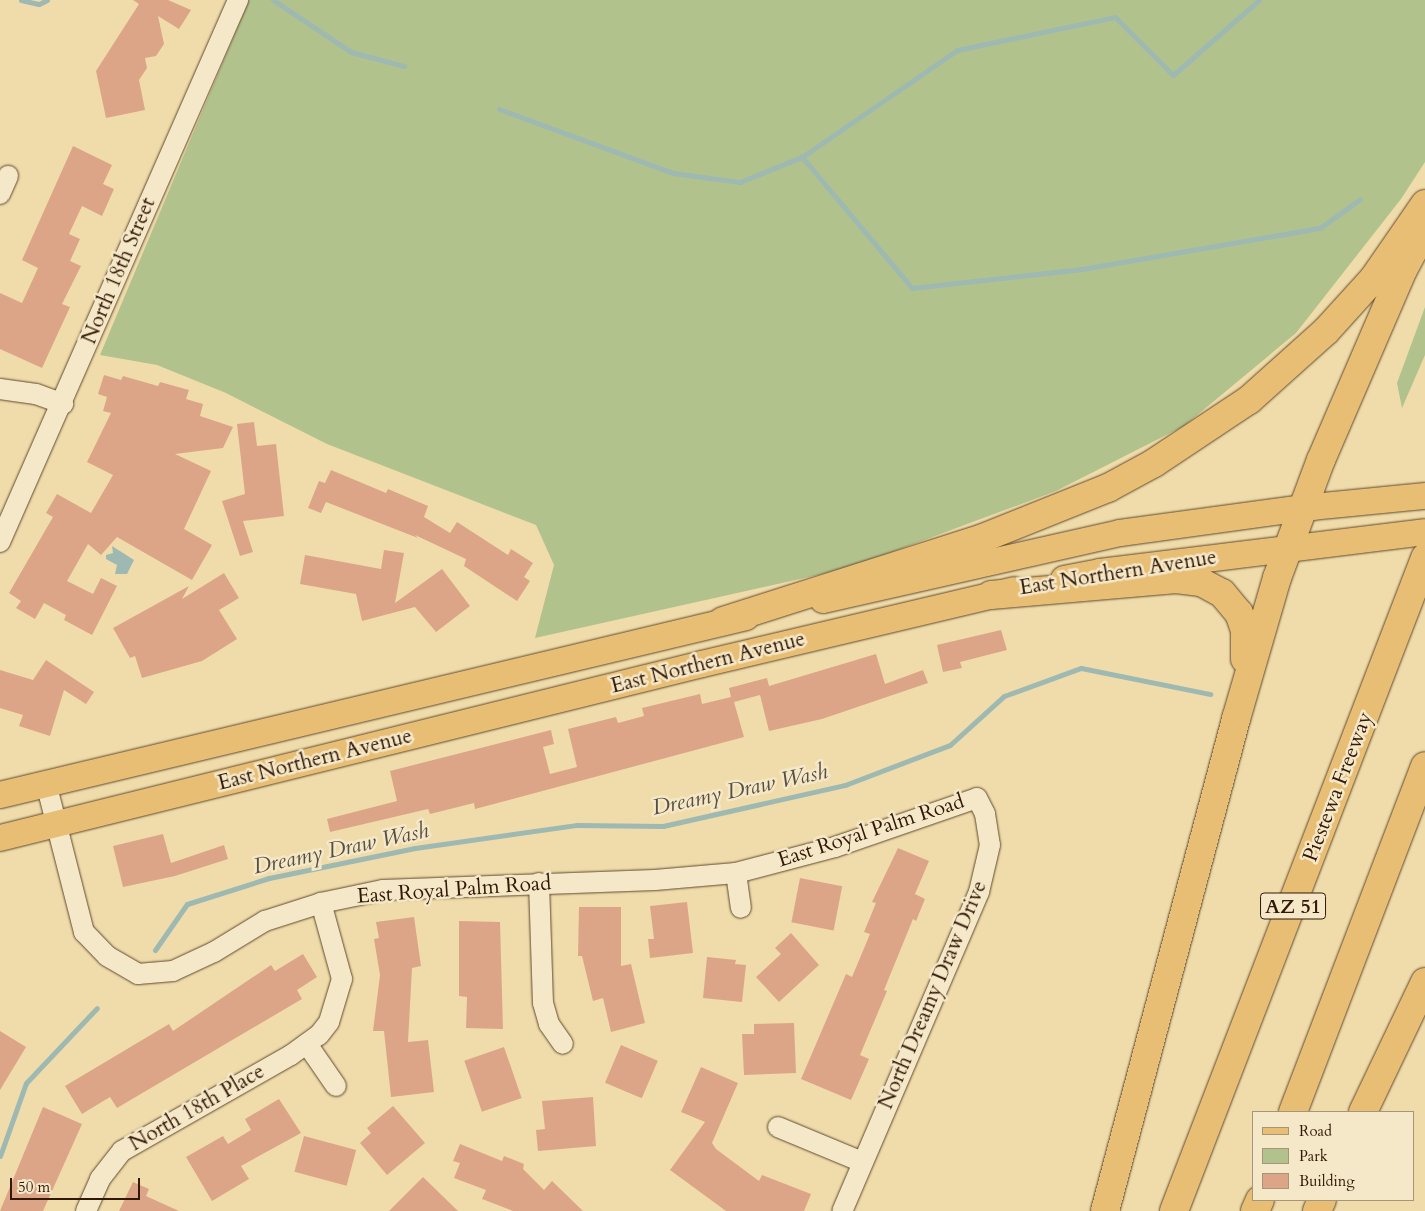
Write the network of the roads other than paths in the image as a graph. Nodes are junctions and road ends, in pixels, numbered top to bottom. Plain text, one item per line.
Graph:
1 (238, 0) edge
2 (8, 176) dead end
3 (0, 194) edge
4 (1425, 204) edge
5 (1425, 229) edge
6 (0, 389) edge
7 (63, 404) junction
8 (1425, 496) edge
9 (1302, 508) junction
10 (1425, 532) edge
11 (0, 542) edge
12 (1287, 548) junction
13 (1425, 558) edge
14 (991, 595) junction
15 (723, 621) junction
16 (1236, 719) junction
17 (1425, 766) edge
18 (47, 786) junction
19 (0, 796) edge
20 (977, 798) joint
21 (57, 826) junction
22 (0, 838) edge
23 (736, 873) junction
24 (539, 883) junction
25 (322, 902) junction
26 (741, 908) dead end
27 (1425, 982) edge
28 (307, 1044) junction
29 (564, 1044) dead end
30 (336, 1086) dead end
31 (1293, 1111) edge
32 (1364, 1111) edge
33 (778, 1127) dead end
34 (862, 1162) junction
35 (86, 1211) edge
36 (842, 1211) edge
37 (1106, 1211) edge
38 (1174, 1211) edge

1 - 7 street, North 18th Street
2 - 3 street
4 - 15 highway
5 - 9 highway
6 - 7 street
7 - 11 street, North 18th Street
8 - 9 main road, East Northern Avenue
9 - 12 highway
9 - 15 main road, East Northern Avenue
10 - 12 main road, East Northern Avenue
12 - 14 main road, East Northern Avenue
12 - 16 highway
13 - 38 highway, Piestewa Freeway / AZ 51
14 - 16 highway
14 - 21 main road, East Northern Avenue
15 - 18 main road, East Northern Avenue
16 - 37 highway
17 - 31 highway
18 - 19 main road, East Northern Avenue
18 - 21 street, East Royal Palm Road
20 - 23 street, East Royal Palm Road
20 - 34 street, North Dreamy Draw Drive
21 - 22 main road, East Northern Avenue
21 - 25 street, East Royal Palm Road
23 - 24 street, East Royal Palm Road
23 - 26 street
24 - 25 street, East Royal Palm Road
24 - 29 street
25 - 28 street, North 18th Place
27 - 32 highway
28 - 30 street
28 - 35 street, North 18th Place
33 - 34 street
34 - 36 street, North Dreamy Draw Drive

